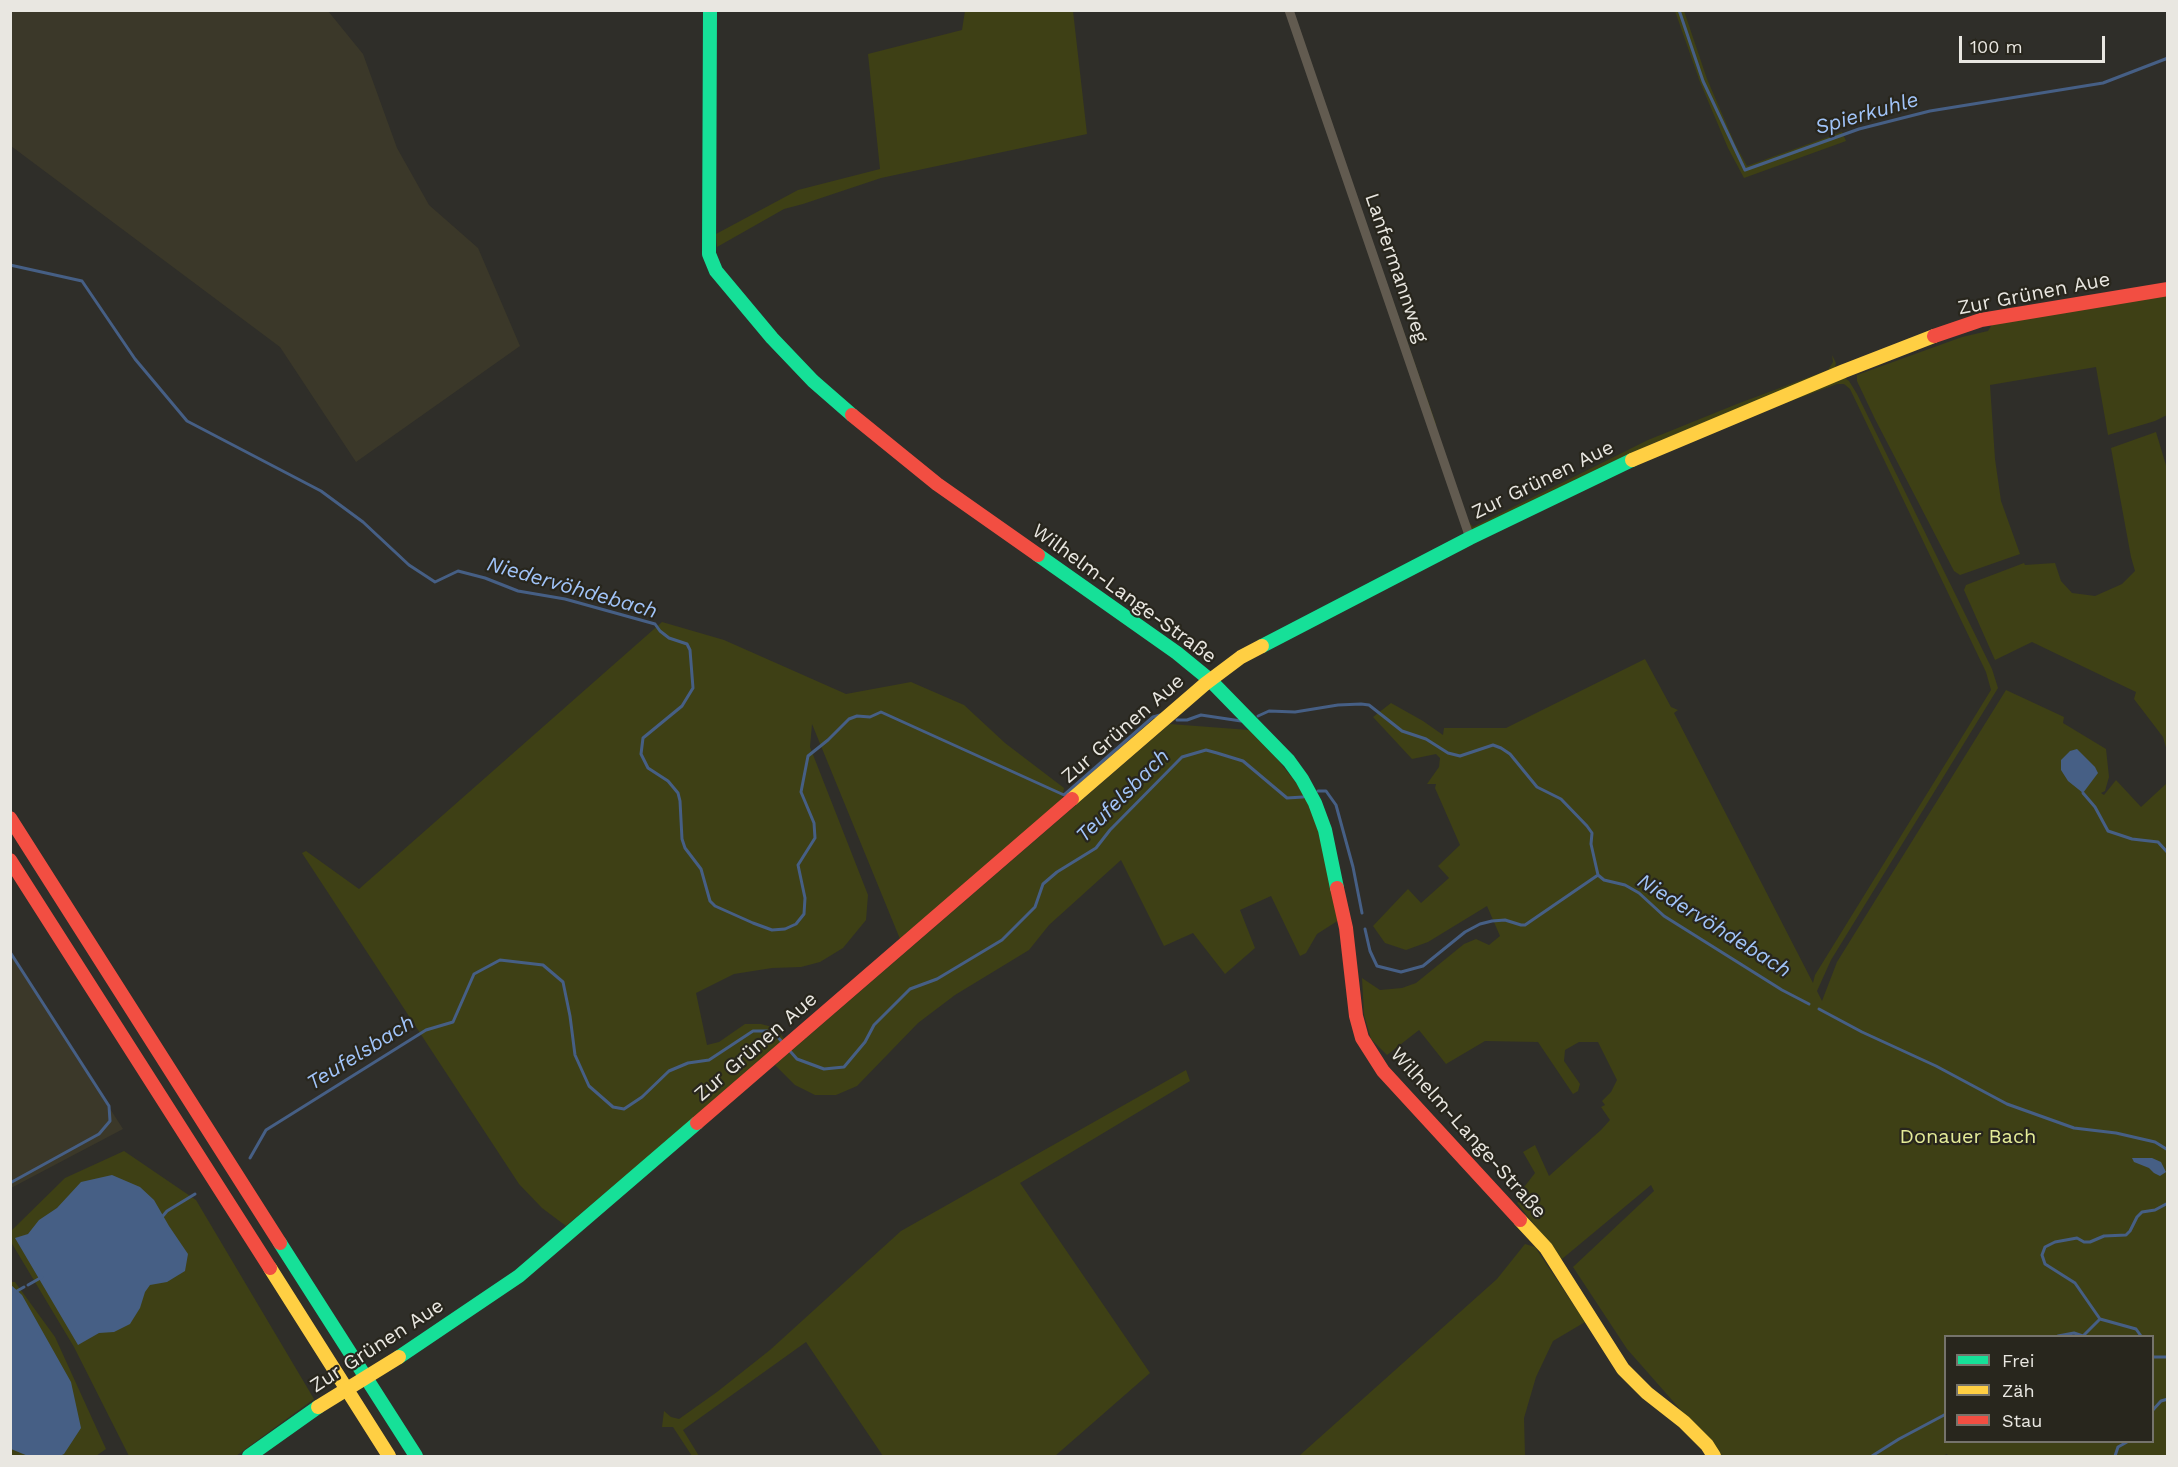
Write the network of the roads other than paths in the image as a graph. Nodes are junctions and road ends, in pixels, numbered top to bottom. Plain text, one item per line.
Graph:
1 (710, 10) edge
2 (1289, 10) edge
3 (2168, 289) edge
4 (1470, 538) junction
5 (1210, 680) junction
6 (10, 818) edge
7 (10, 860) edge
8 (249, 1456) edge
9 (389, 1456) edge
10 (416, 1456) edge
11 (1714, 1456) edge

1 - 5 main road, Wilhelm-Lange-Straße
2 - 4 street, Lanfermannweg
3 - 4 main road, Zur Grünen Aue
4 - 5 main road, Zur Grünen Aue
5 - 8 main road, Zur Grünen Aue, bridge
5 - 11 main road, Wilhelm-Lange-Straße
6 - 10 main road
7 - 9 main road

